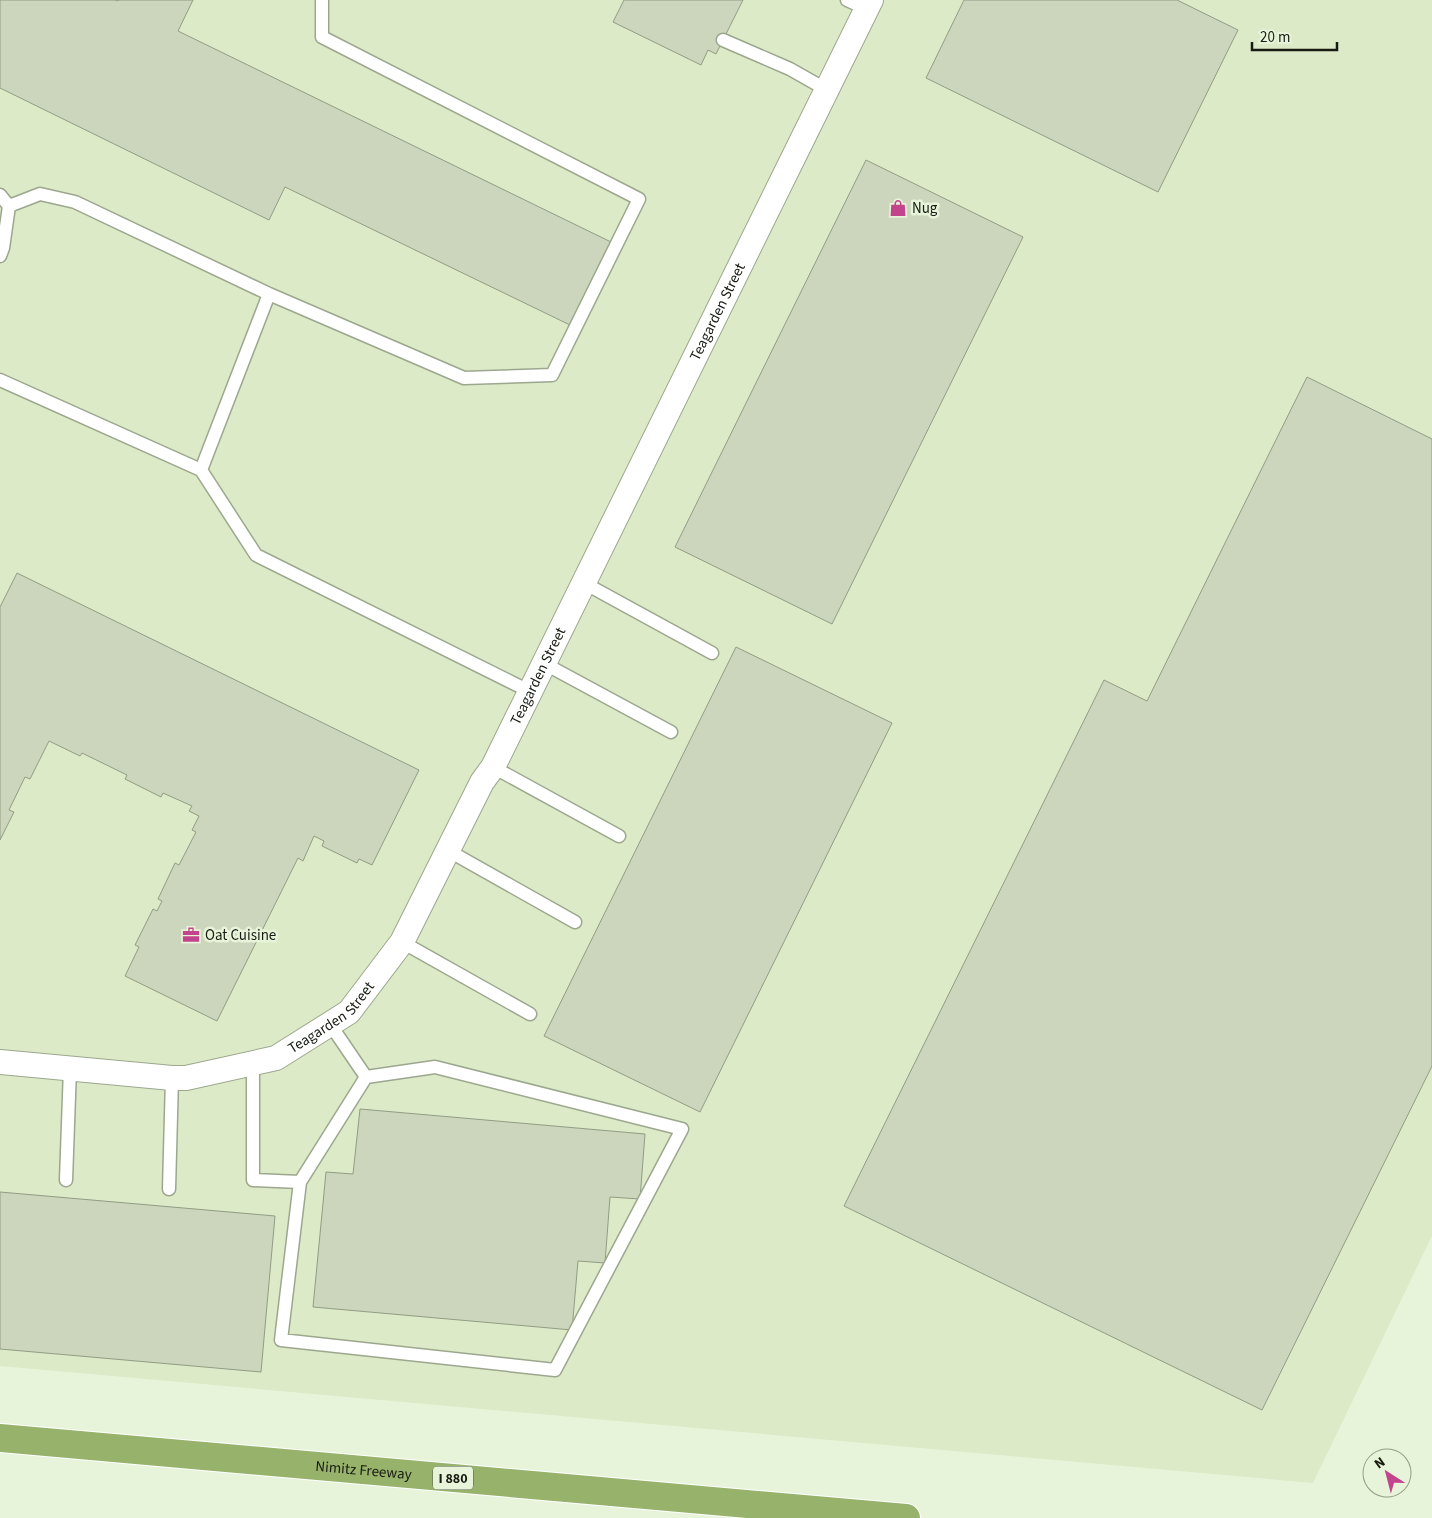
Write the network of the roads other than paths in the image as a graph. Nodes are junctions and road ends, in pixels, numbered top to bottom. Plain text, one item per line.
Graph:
1 (322, 0) edge
2 (862, 3) edge
3 (723, 40) dead end
4 (827, 90) junction
5 (0, 194) edge
6 (9, 206) junction
7 (0, 256) edge
8 (269, 294) junction
9 (0, 380) edge
10 (201, 470) junction
11 (584, 583) junction
12 (712, 653) dead end
13 (545, 664) junction
14 (531, 692) junction
15 (671, 732) dead end
16 (493, 766) junction
17 (619, 836) dead end
18 (449, 851) junction
19 (575, 922) dead end
20 (402, 942) junction
21 (530, 1014) dead end
22 (330, 1024) junction
23 (0, 1062) edge
24 (253, 1063) junction
25 (70, 1068) junction
26 (366, 1077) junction
27 (172, 1078) junction
28 (66, 1180) dead end
29 (300, 1182) junction
30 (169, 1190) dead end
31 (0, 1438) edge
32 (906, 1518) edge

1 - 8 lane
2 - 4 street, Teagarden Street
3 - 4 lane
4 - 11 street, Teagarden Street
5 - 6 lane
6 - 7 lane
6 - 8 lane
8 - 10 lane
9 - 10 lane
10 - 14 lane
11 - 12 lane
11 - 13 street, Teagarden Street
13 - 14 street, Teagarden Street
13 - 15 lane
14 - 16 street, Teagarden Street
16 - 17 lane
16 - 18 street, Teagarden Street
18 - 19 lane
18 - 20 street, Teagarden Street
20 - 21 lane
20 - 22 street, Teagarden Street
22 - 24 street, Teagarden Street
22 - 26 lane
23 - 25 street, Teagarden Street
24 - 27 street, Teagarden Street
24 - 29 lane
25 - 27 street, Teagarden Street
25 - 28 lane
26 - 29 lane
26 - 29 lane
27 - 30 lane
31 - 32 highway, Nimitz Freeway / I 880

